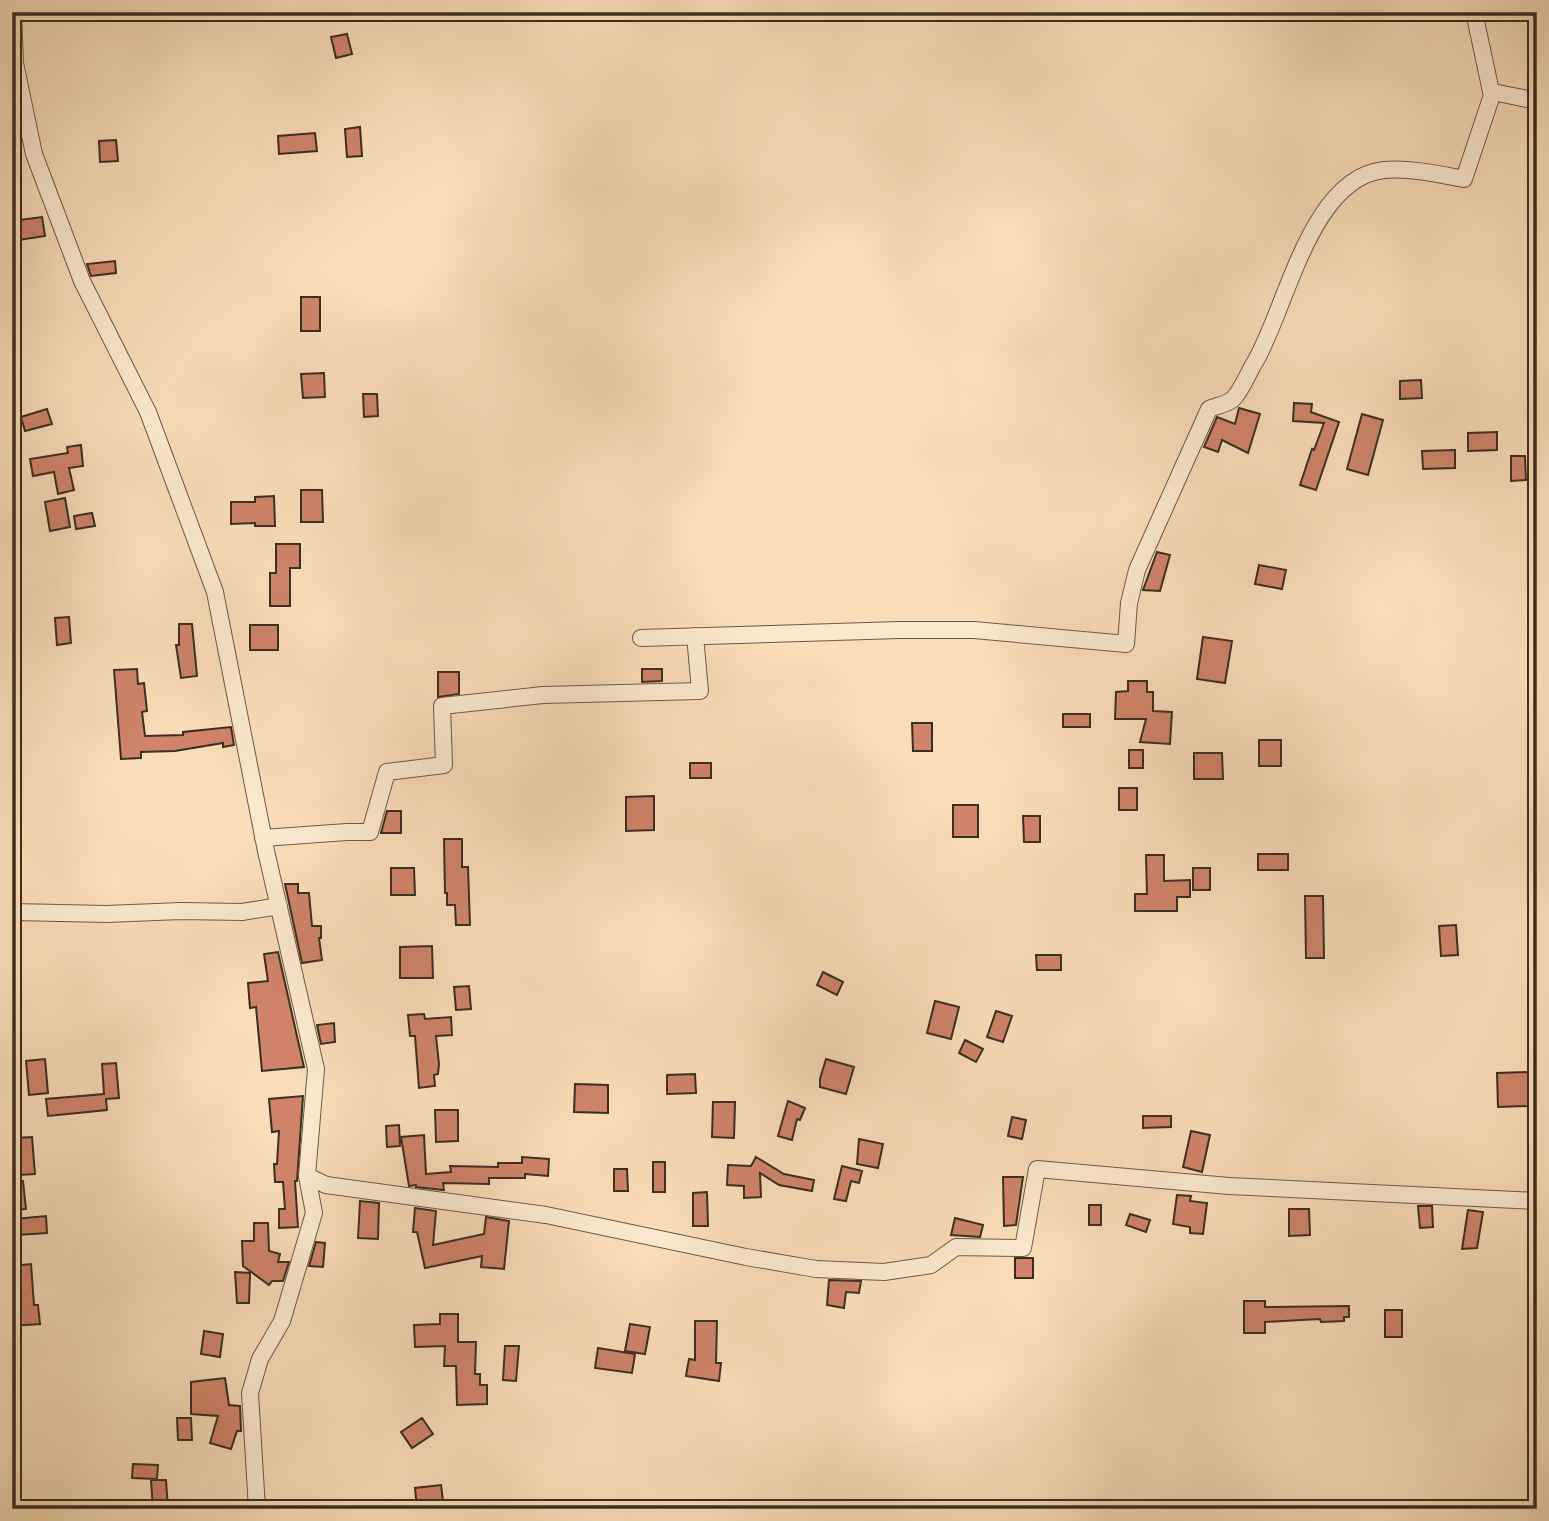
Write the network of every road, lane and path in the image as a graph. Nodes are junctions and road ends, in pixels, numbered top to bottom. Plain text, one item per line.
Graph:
1 (13, 12) edge
2 (1474, 12) edge
3 (1492, 96) junction
4 (1537, 101) edge
5 (695, 636) junction
6 (641, 638) dead end
7 (263, 838) junction
8 (279, 906) junction
9 (12, 912) edge
10 (307, 1176) junction
11 (1537, 1201) edge
12 (257, 1509) edge

1 - 7 street
2 - 3 street
3 - 4 street
3 - 5 street
5 - 6 street
5 - 7 street
7 - 8 street
8 - 9 street
8 - 10 street
10 - 11 street
10 - 12 street

